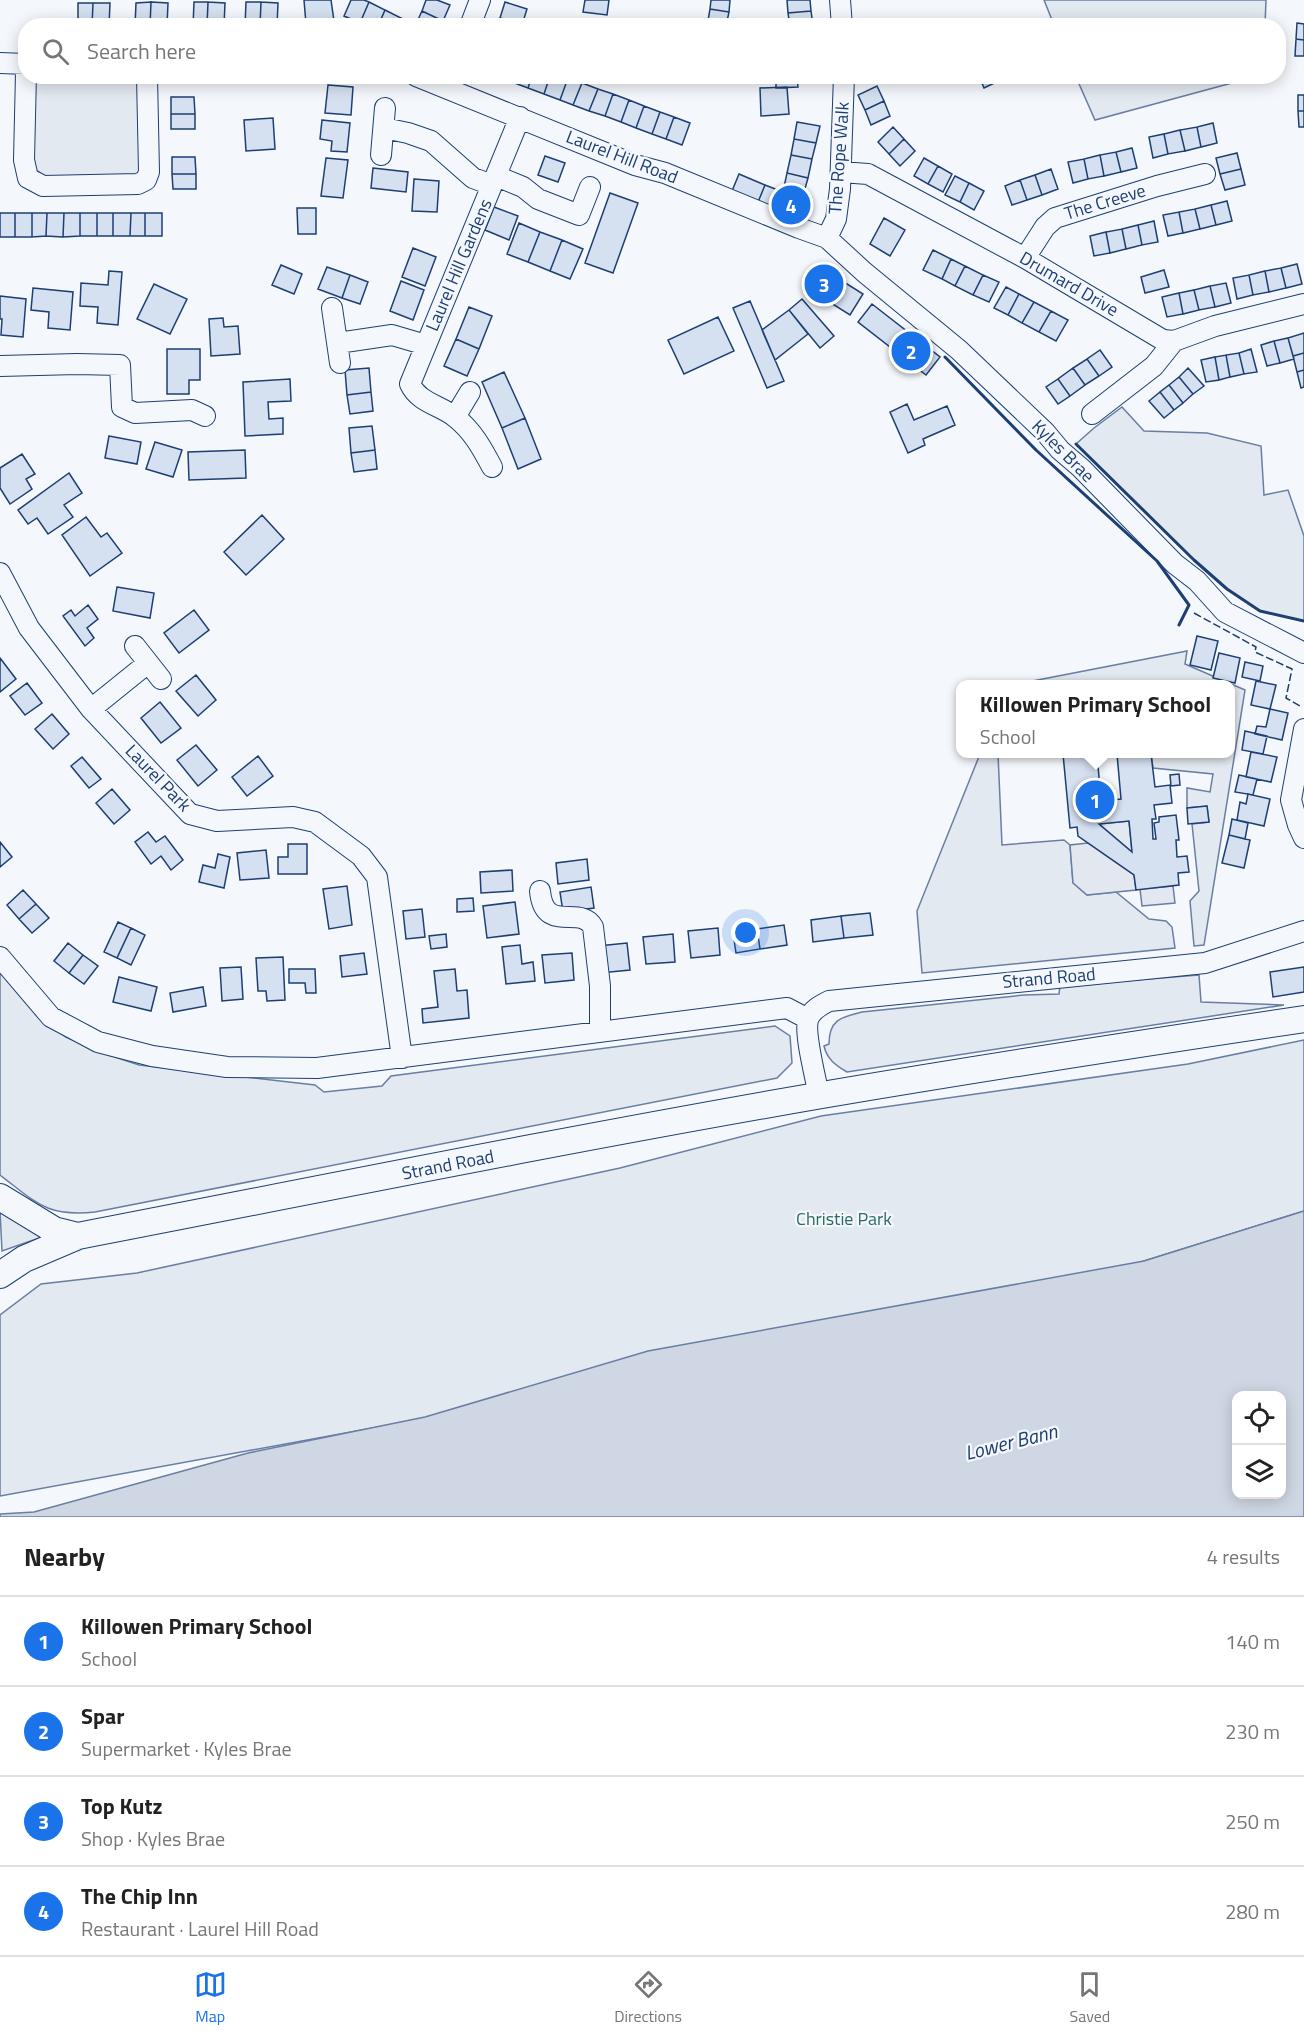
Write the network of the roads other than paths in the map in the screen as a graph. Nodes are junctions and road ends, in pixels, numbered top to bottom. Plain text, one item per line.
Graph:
1 (480, 0) edge
2 (840, 0) edge
3 (473, 18) edge
4 (841, 18) edge
5 (0, 63) edge
6 (18, 64) edge
7 (26, 84) edge
8 (147, 84) edge
9 (451, 84) edge
10 (844, 84) edge
11 (520, 117) junction
12 (381, 155) dead end
13 (841, 172) junction
14 (1205, 174) dead end
15 (494, 181) junction
16 (590, 187) dead end
17 (827, 238) junction
18 (1025, 258) junction
19 (1304, 304) edge
20 (332, 308) dead end
21 (1174, 341) junction
22 (338, 343) junction
23 (426, 345) junction
24 (340, 363) dead end
25 (0, 366) edge
26 (470, 392) dead end
27 (1092, 414) dead end
28 (205, 416) dead end
29 (455, 417) junction
30 (492, 467) dead end
31 (0, 573) edge
32 (135, 646) dead end
33 (1304, 652) edge
34 (148, 663) junction
35 (161, 679) dead end
36 (91, 709) junction
37 (1304, 729) edge
38 (1304, 838) edge
39 (540, 891) dead end
40 (1298, 933) edge
41 (0, 957) edge
42 (808, 1019) junction
43 (1304, 1019) edge
44 (600, 1032) junction
45 (402, 1058) junction
46 (819, 1096) junction
47 (0, 1197) edge
48 (78, 1236) junction
49 (0, 1275) edge

1 - 3 street
2 - 4 street
5 - 6 street
7 - 8 street
9 - 11 street, Laurel Hill Road
10 - 13 street, The Rope Walk
11 - 15 street, Laurel Hill Gardens
11 - 17 street, Laurel Hill Road
12 - 15 street, Laurel Hill Gardens
13 - 17 street, The Rope Walk
13 - 18 street, Drumard Drive
14 - 18 street, The Creeve
15 - 16 street, Laurel Hill Gardens
15 - 23 street, Laurel Hill Gardens
17 - 33 street, Kyles Brae
18 - 21 street, Drumard Drive
19 - 21 street
20 - 22 street
21 - 27 street
22 - 23 street, Laurel Hill Gardens
22 - 24 street
23 - 29 street, Laurel Hill Gardens
25 - 28 street
26 - 29 street
29 - 30 street, Laurel Hill Gardens
31 - 36 street, Laurel Park
32 - 34 street
34 - 35 street
34 - 36 street
36 - 45 street, Laurel Park
37 - 38 street
39 - 44 street
40 - 42 street, Strand Road
41 - 45 street
42 - 44 street
42 - 46 street
43 - 46 main road, Strand Road
44 - 45 street
46 - 48 main road, Strand Road
47 - 48 main road, Strand Road
48 - 49 main road, Strand Road

